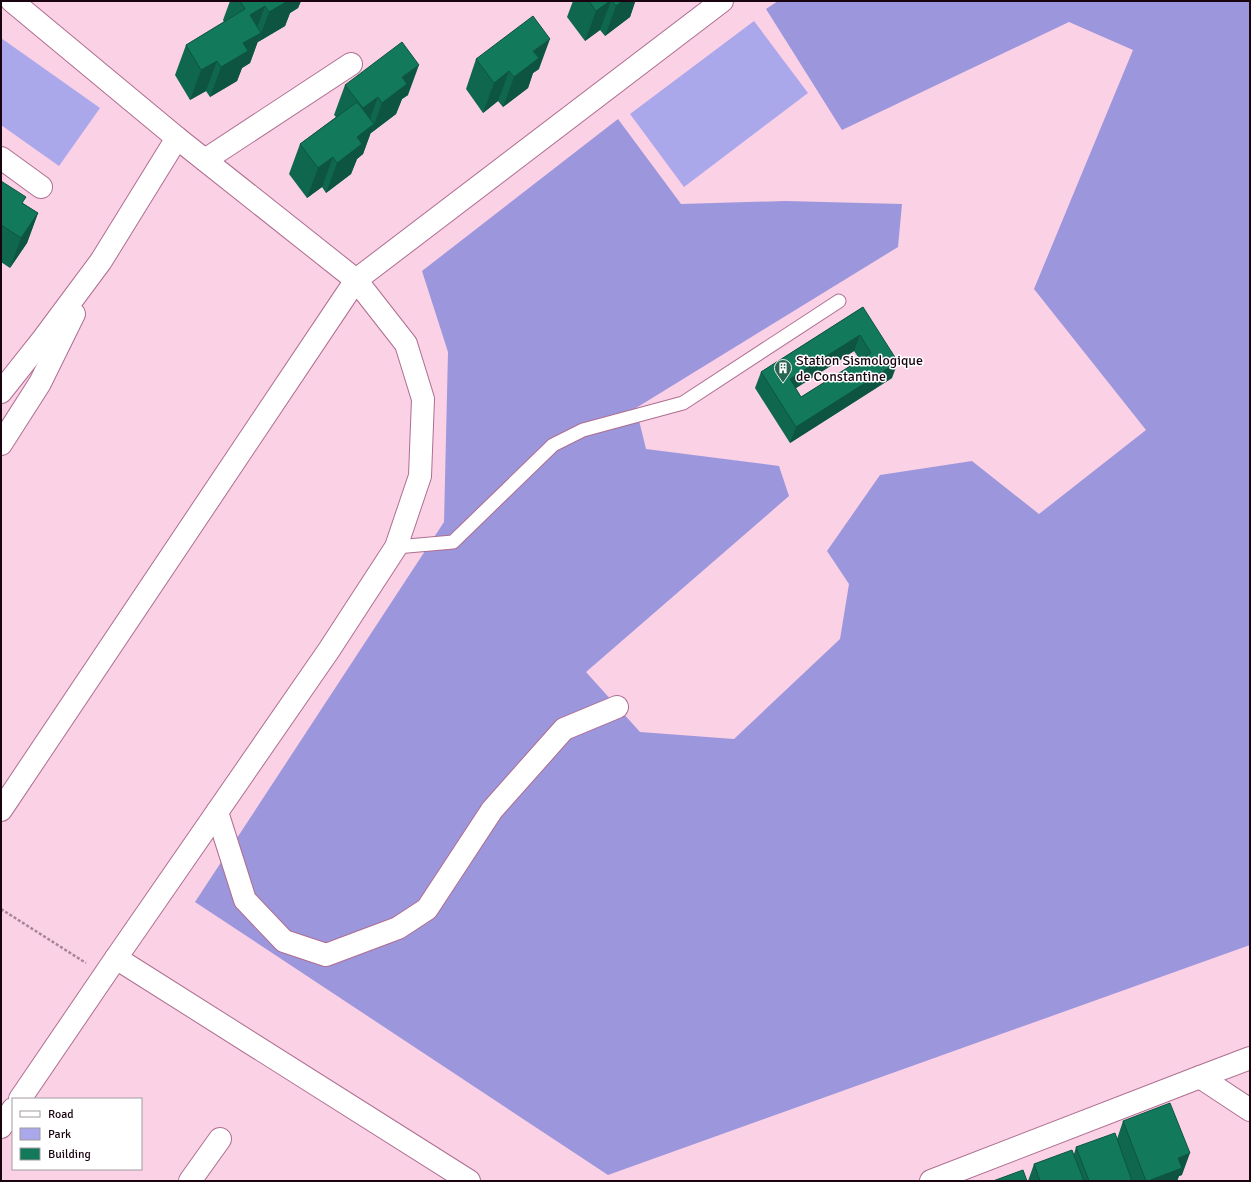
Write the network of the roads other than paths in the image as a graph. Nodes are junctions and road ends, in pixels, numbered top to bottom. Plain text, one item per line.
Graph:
1 (12, 1) edge
2 (722, 1) edge
3 (351, 64) dead end
4 (177, 138) junction
5 (1, 158) edge
6 (205, 160) junction
7 (41, 187) dead end
8 (101, 261) junction
9 (356, 280) junction
10 (839, 301) dead end
11 (1, 392) edge
12 (1, 444) edge
13 (396, 547) junction
14 (617, 707) dead end
15 (1, 810) edge
16 (217, 812) junction
17 (110, 966) junction
18 (1250, 1058) edge
19 (1200, 1077) junction
20 (21, 1098) edge
21 (12, 1110) edge
22 (1250, 1110) edge
23 (1, 1127) edge
24 (220, 1139) dead end
25 (190, 1181) edge
26 (470, 1181) edge
27 (931, 1181) edge

1 - 4 street
2 - 9 street
3 - 6 street
4 - 6 street
4 - 8 street
5 - 7 street
6 - 9 street
8 - 11 street
8 - 12 street
9 - 13 street
9 - 15 street
10 - 13 lane
13 - 16 street
14 - 16 street
16 - 17 street
17 - 20 street
17 - 26 street
18 - 19 street
19 - 22 street
19 - 27 street
21 - 23 street
24 - 25 street

